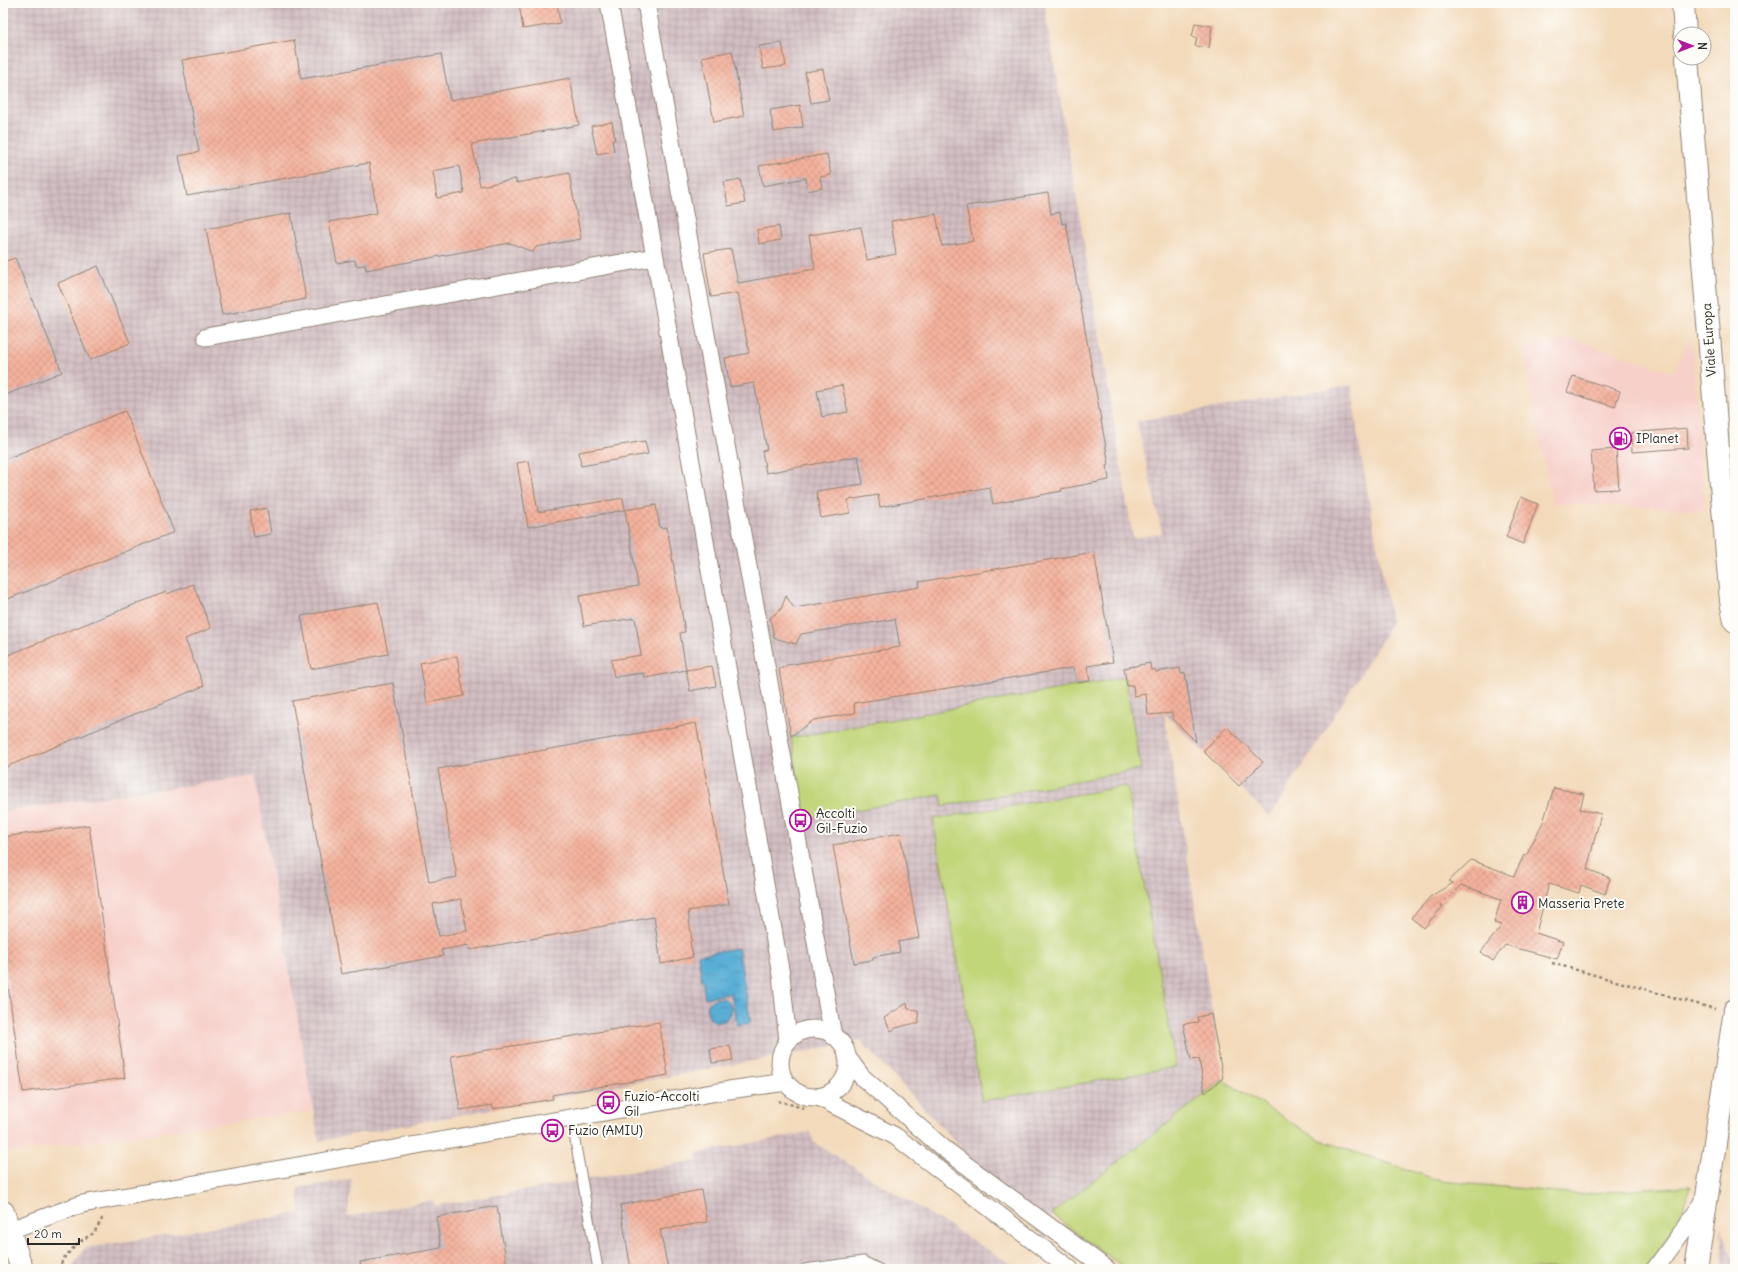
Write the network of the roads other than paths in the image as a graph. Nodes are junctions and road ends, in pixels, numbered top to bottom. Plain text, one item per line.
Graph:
1 (609, 3) edge
2 (646, 3) edge
3 (1683, 3) edge
4 (1684, 26) edge
5 (1688, 66) edge
6 (655, 257) junction
7 (206, 337) dead end
8 (1735, 621) edge
9 (1735, 1010) edge
10 (1734, 1014) edge
11 (834, 1036) junction
12 (788, 1041) junction
13 (847, 1057) junction
14 (786, 1082) junction
15 (812, 1102) junction
16 (571, 1118) junction
17 (1707, 1198) junction
18 (6, 1221) edge
19 (22, 1269) edge
20 (598, 1269) edge
21 (805, 1269) edge
22 (879, 1269) edge
23 (1070, 1269) edge
24 (1106, 1269) edge
25 (1655, 1269) edge
26 (1696, 1269) edge

1 - 6 street
2 - 11 street
3 - 4 main road
5 - 8 main road, Viale Europa
6 - 7 street
6 - 12 street
9 - 10 main road
10 - 17 main road
11 - 12 street
11 - 13 street
12 - 14 street
13 - 15 street
13 - 24 street
14 - 15 street
14 - 16 street
15 - 23 street
16 - 18 street
16 - 20 lane
17 - 25 street
17 - 26 main road
18 - 19 main road
21 - 22 lane

